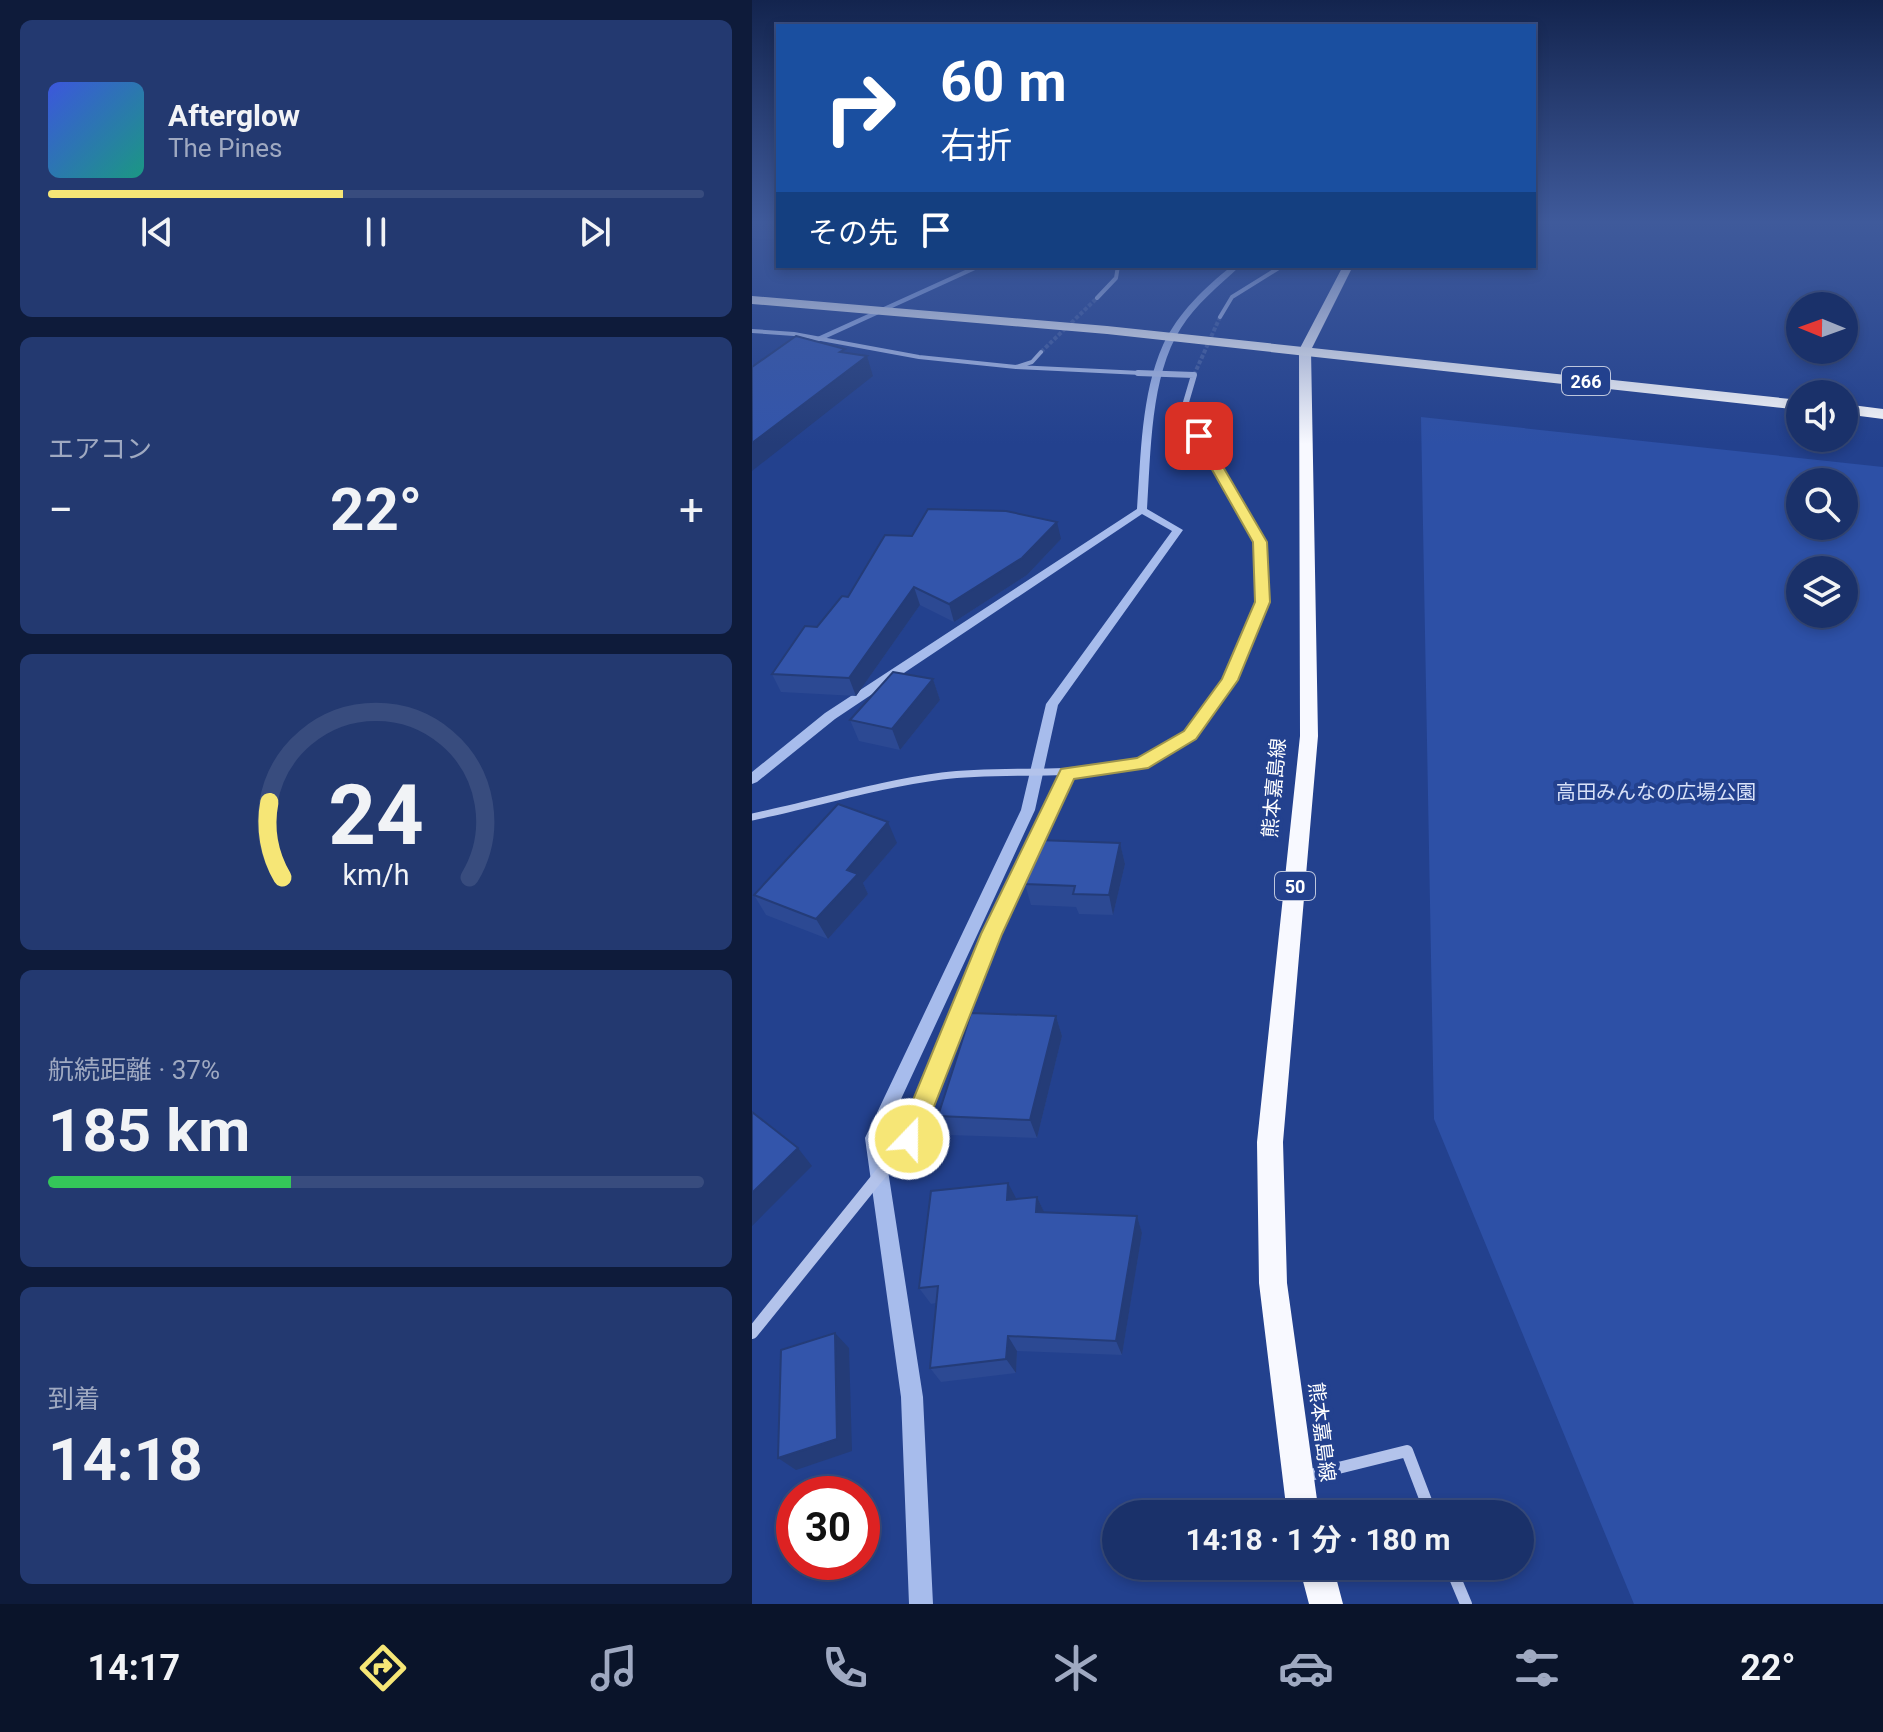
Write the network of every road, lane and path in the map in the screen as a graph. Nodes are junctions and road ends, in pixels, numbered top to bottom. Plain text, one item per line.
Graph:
1 (1100, 295) edge
2 (1235, 295) edge
3 (1333, 295) edge
4 (1097, 298) tunnel mouth
5 (752, 300) edge
6 (1220, 317) tunnel mouth
7 (752, 331) edge
8 (1305, 350) junction
9 (1041, 352) tunnel mouth
10 (1016, 367) junction
11 (1786, 403) edge
12 (1858, 411) edge
13 (1883, 414) edge
14 (1068, 773) junction
15 (752, 817) edge
16 (752, 1333) edge
17 (1298, 1478) junction
18 (1301, 1500) edge
19 (1426, 1500) edge
20 (1320, 1580) edge
21 (1456, 1580) edge
22 (1326, 1604) edge
23 (1466, 1604) edge

1 - 4 street
2 - 6 street
3 - 8 main road, 熊本嘉島線 / 50
5 - 8 highway, 266
7 - 10 street
8 - 11 highway, 266
8 - 17 main road, 熊本嘉島線 / 50
9 - 10 street
10 - 14 street
12 - 13 highway
14 - 15 street
14 - 16 street
17 - 18 main road, 熊本嘉島線 / 50
17 - 19 street
20 - 22 main road
21 - 23 street

